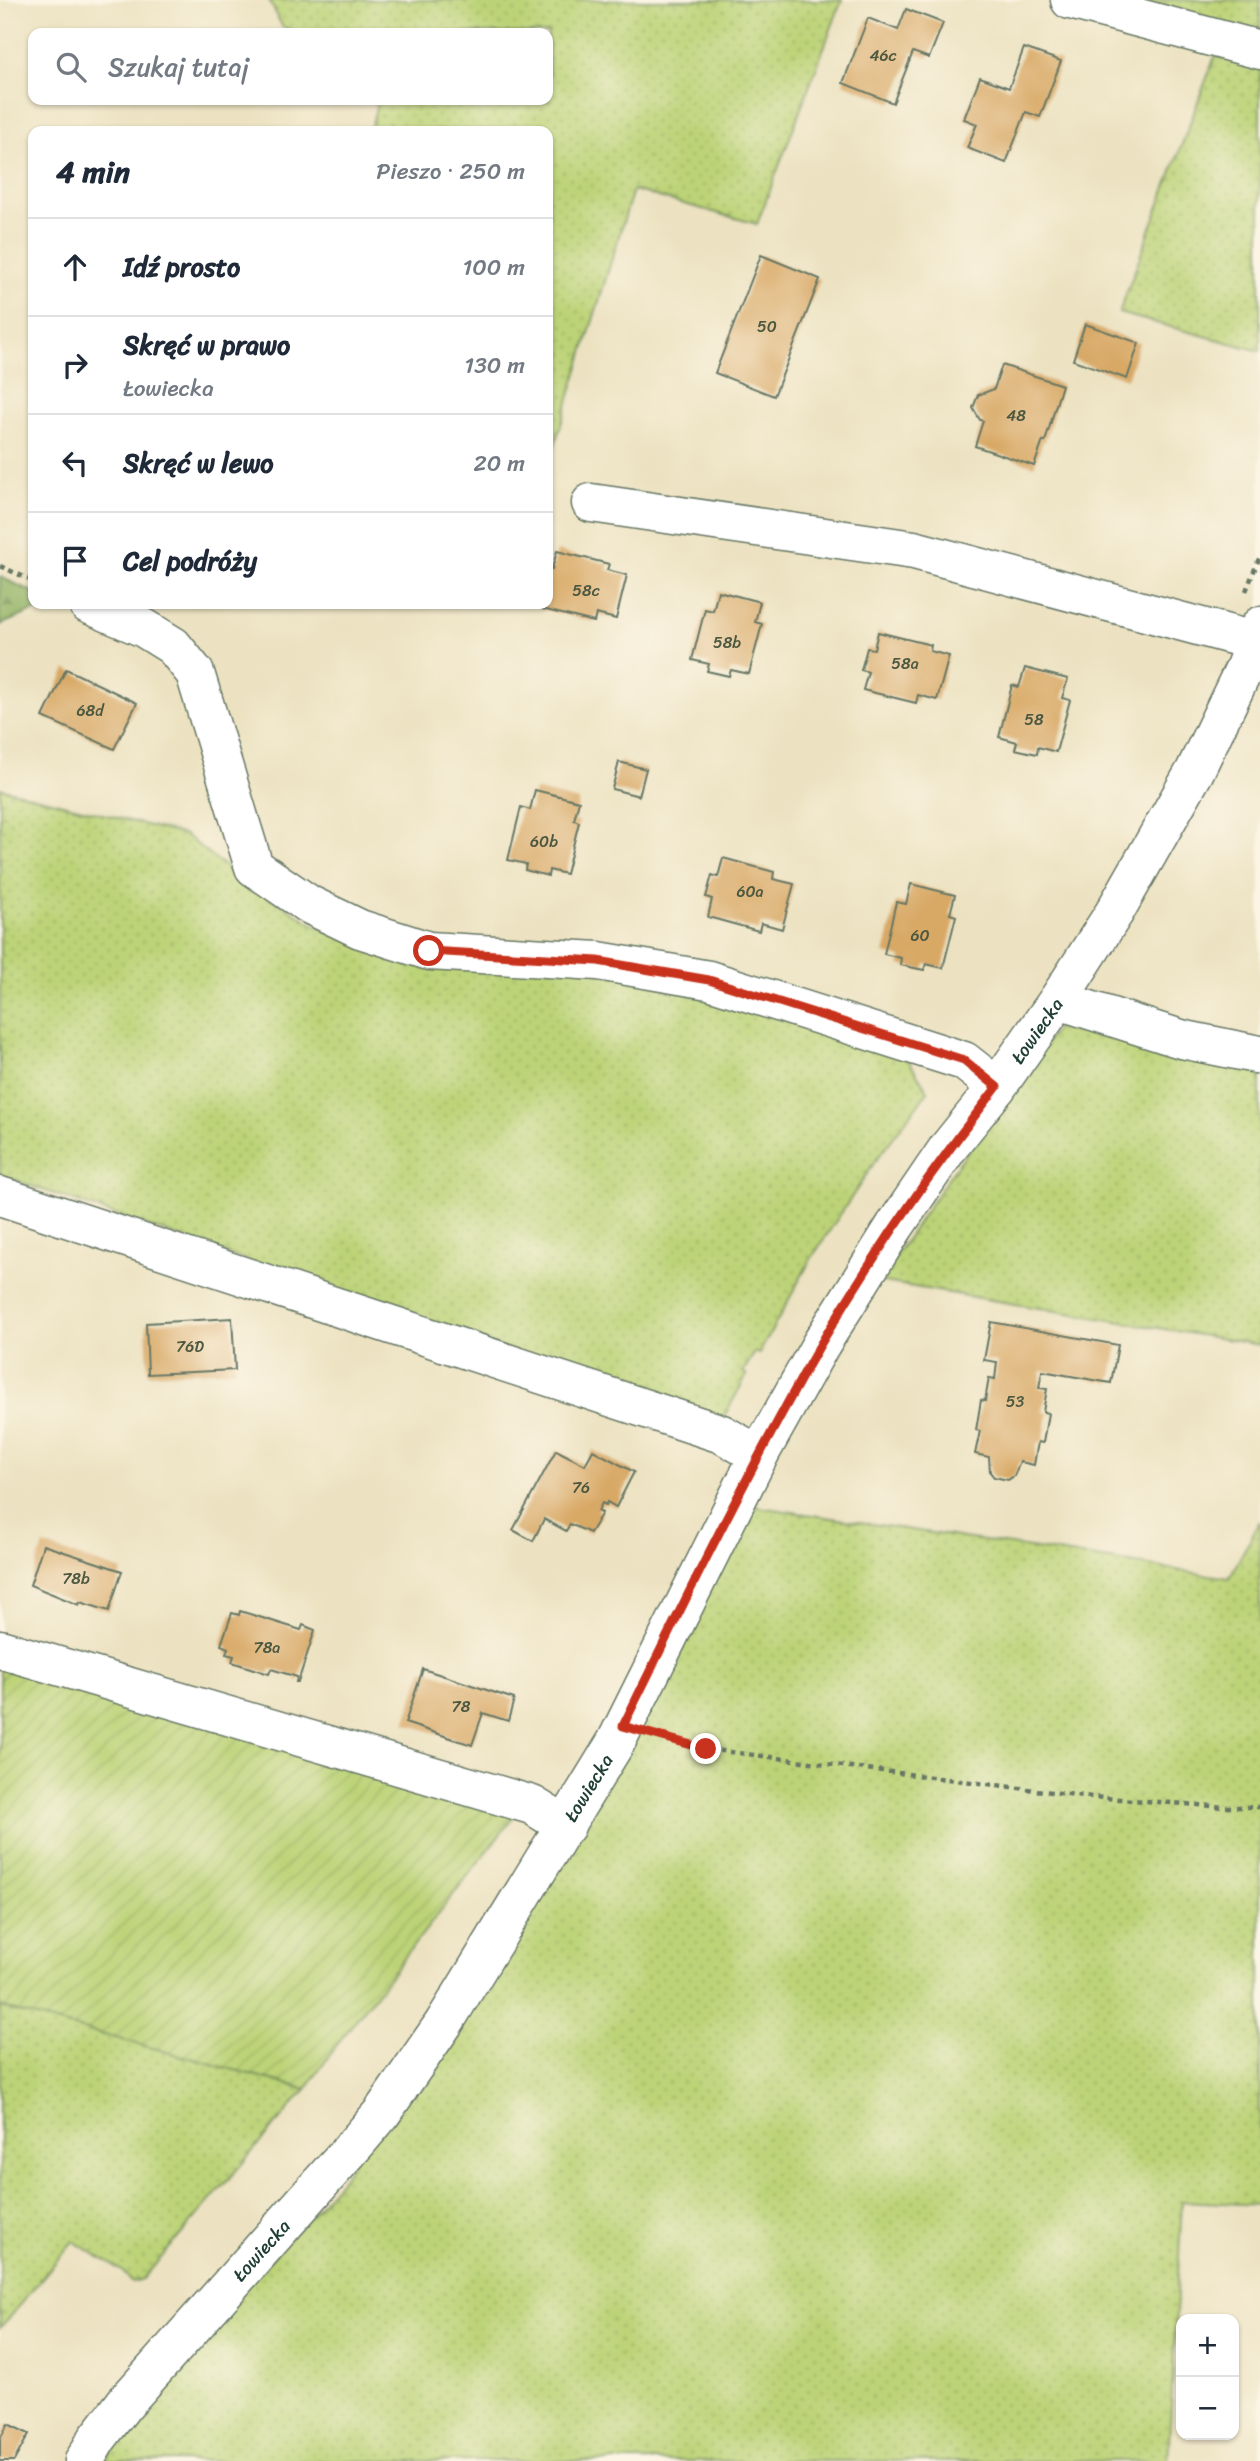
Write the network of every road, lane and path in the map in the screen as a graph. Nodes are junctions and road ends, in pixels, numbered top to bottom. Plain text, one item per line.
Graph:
1 (1070, 0) edge
2 (1260, 50) edge
3 (591, 503) dead end
4 (0, 566) edge
5 (28, 579) edge
6 (100, 609) edge
7 (1257, 634) edge
8 (1058, 1000) junction
9 (1260, 1055) edge
10 (997, 1087) junction
11 (0, 1196) edge
12 (759, 1455) junction
13 (0, 1650) edge
14 (623, 1726) junction
15 (1260, 1807) edge
16 (566, 1826) junction
17 (84, 2461) edge

1 - 2 street
3 - 7 street
4 - 5 path
6 - 10 street
7 - 8 street, Łowiecka
8 - 9 street
8 - 10 street, Łowiecka
10 - 12 street, Łowiecka
11 - 12 street
12 - 14 street, Łowiecka
13 - 16 street
14 - 15 path
14 - 16 street, Łowiecka
16 - 17 street, Łowiecka

